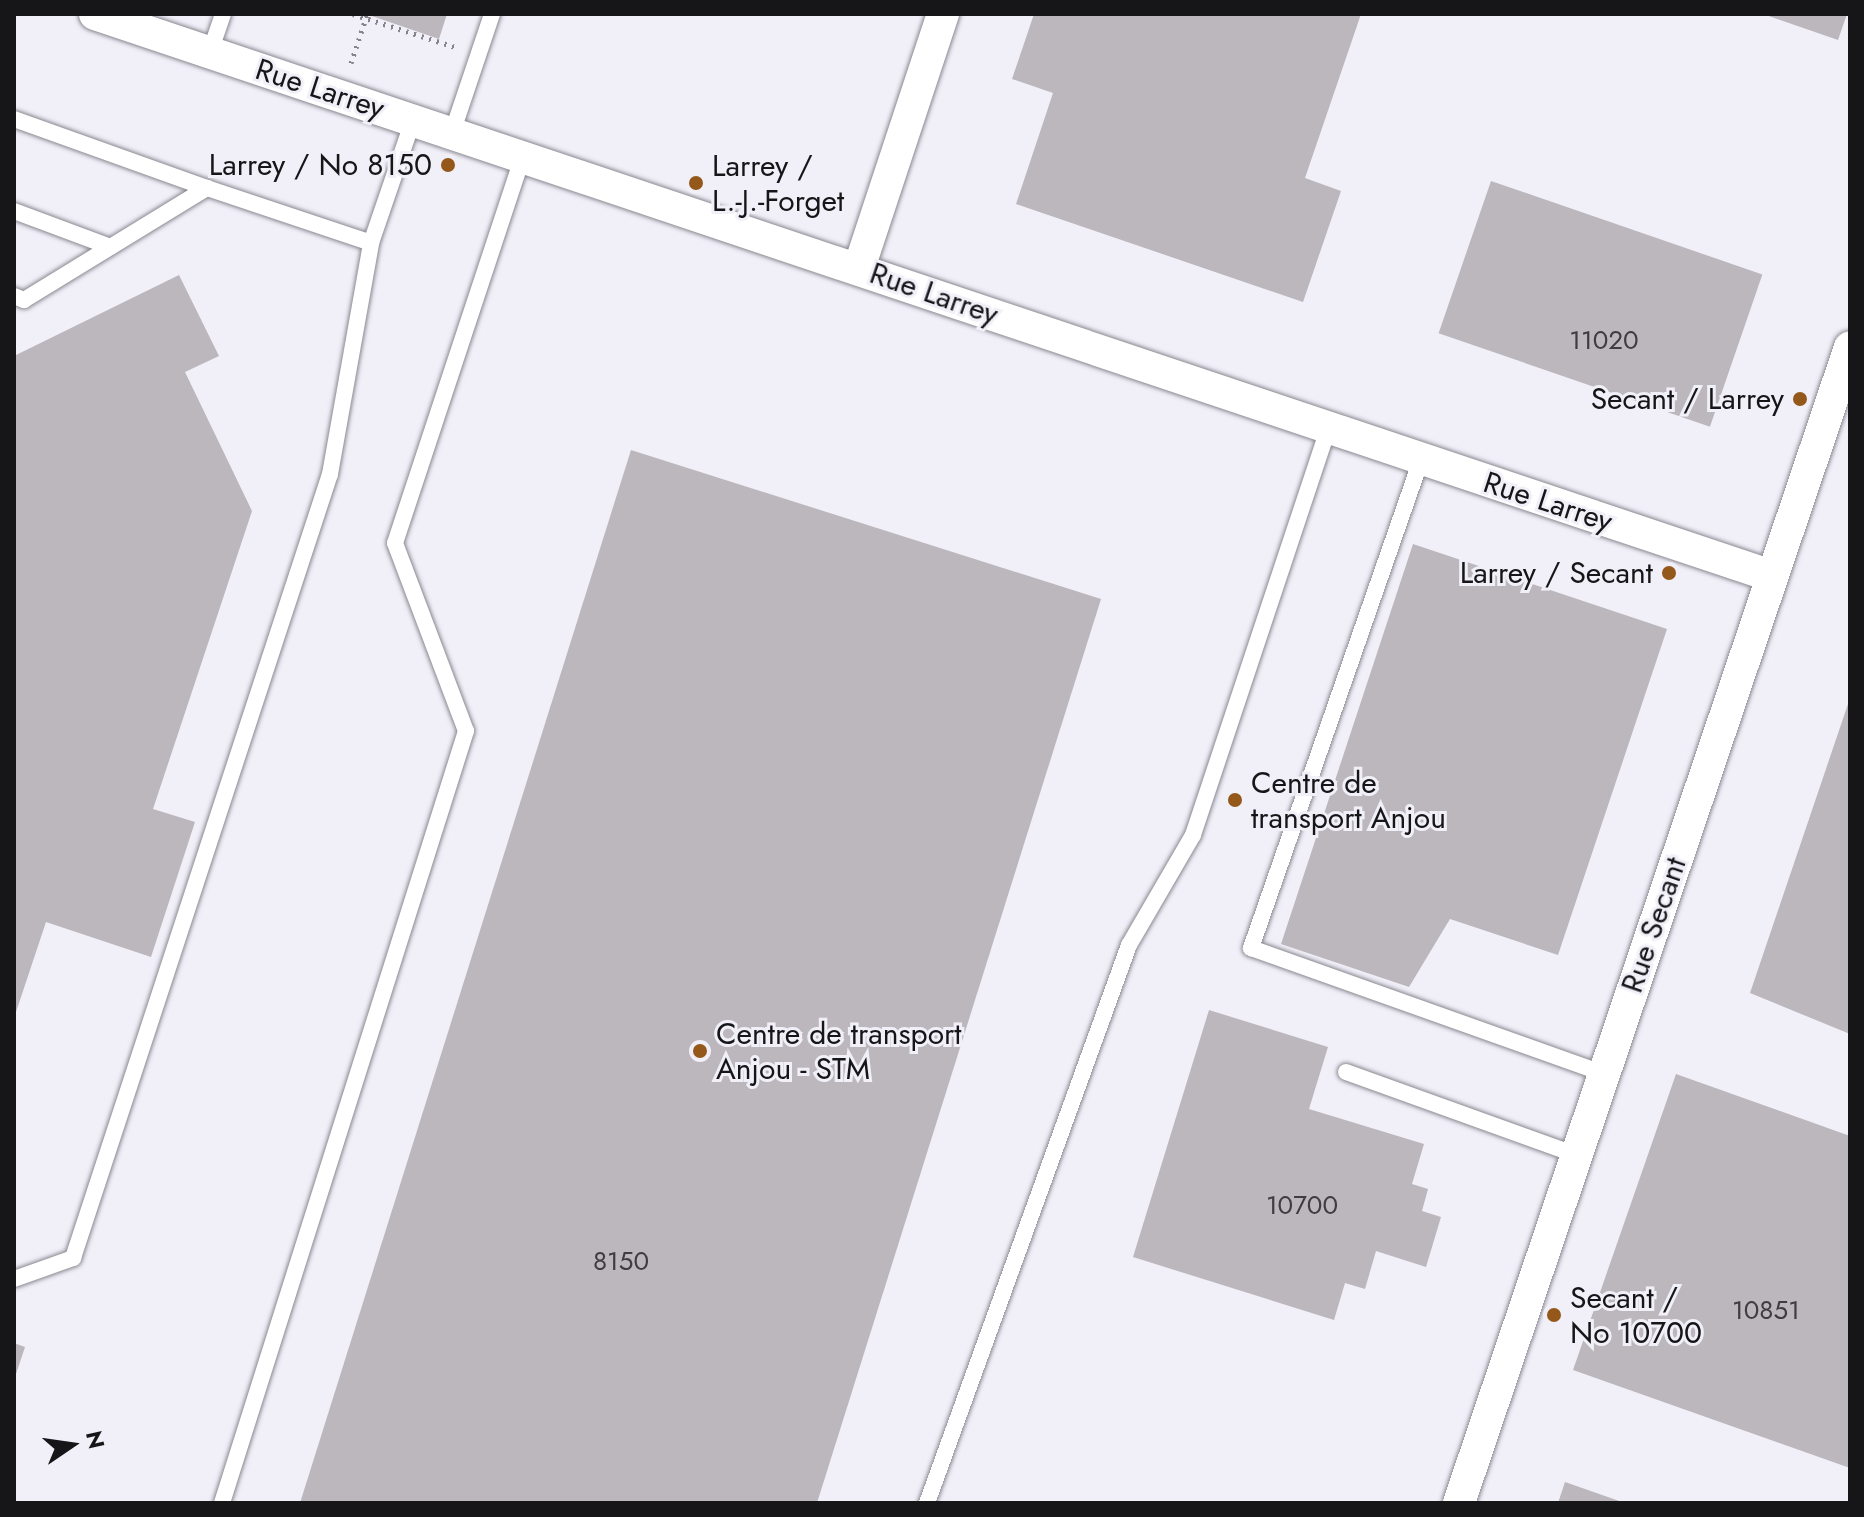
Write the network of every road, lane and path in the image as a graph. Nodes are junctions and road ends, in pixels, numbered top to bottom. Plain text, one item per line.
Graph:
1 (95, 14) edge
2 (223, 14) edge
3 (353, 14) edge
4 (492, 14) edge
5 (943, 14) edge
6 (366, 16) edge
7 (459, 49) dead end
8 (210, 52) junction
9 (351, 63) dead end
10 (14, 119) edge
11 (413, 120) junction
12 (452, 133) junction
13 (523, 157) junction
14 (207, 188) junction
15 (14, 211) edge
16 (371, 243) junction
17 (111, 247) junction
18 (859, 268) junction
19 (14, 296) edge
20 (1850, 347) edge
21 (1328, 430) junction
22 (1421, 460) junction
23 (1772, 576) junction
24 (1346, 1072) dead end
25 (1604, 1074) junction
26 (1577, 1155) junction
27 (14, 1279) edge
28 (222, 1503) edge
29 (927, 1503) edge
30 (1459, 1503) edge

1 - 8 street, Rue Larrey
2 - 8 lane
3 - 6 path
4 - 12 lane
5 - 18 street
6 - 7 path
6 - 9 path
8 - 11 street, Rue Larrey
10 - 14 lane
11 - 12 street, Rue Larrey
11 - 16 lane
12 - 13 street, Rue Larrey
13 - 18 street, Rue Larrey
13 - 28 lane
14 - 16 lane
14 - 17 lane
15 - 17 lane
16 - 27 lane
17 - 19 lane
18 - 21 street, Rue Larrey
20 - 23 street, Rue Secant
21 - 22 street, Rue Larrey
21 - 29 lane
22 - 23 street, Rue Larrey
22 - 25 lane
23 - 25 street, Rue Secant
24 - 26 lane
25 - 26 street, Rue Secant
26 - 30 street, Rue Secant

